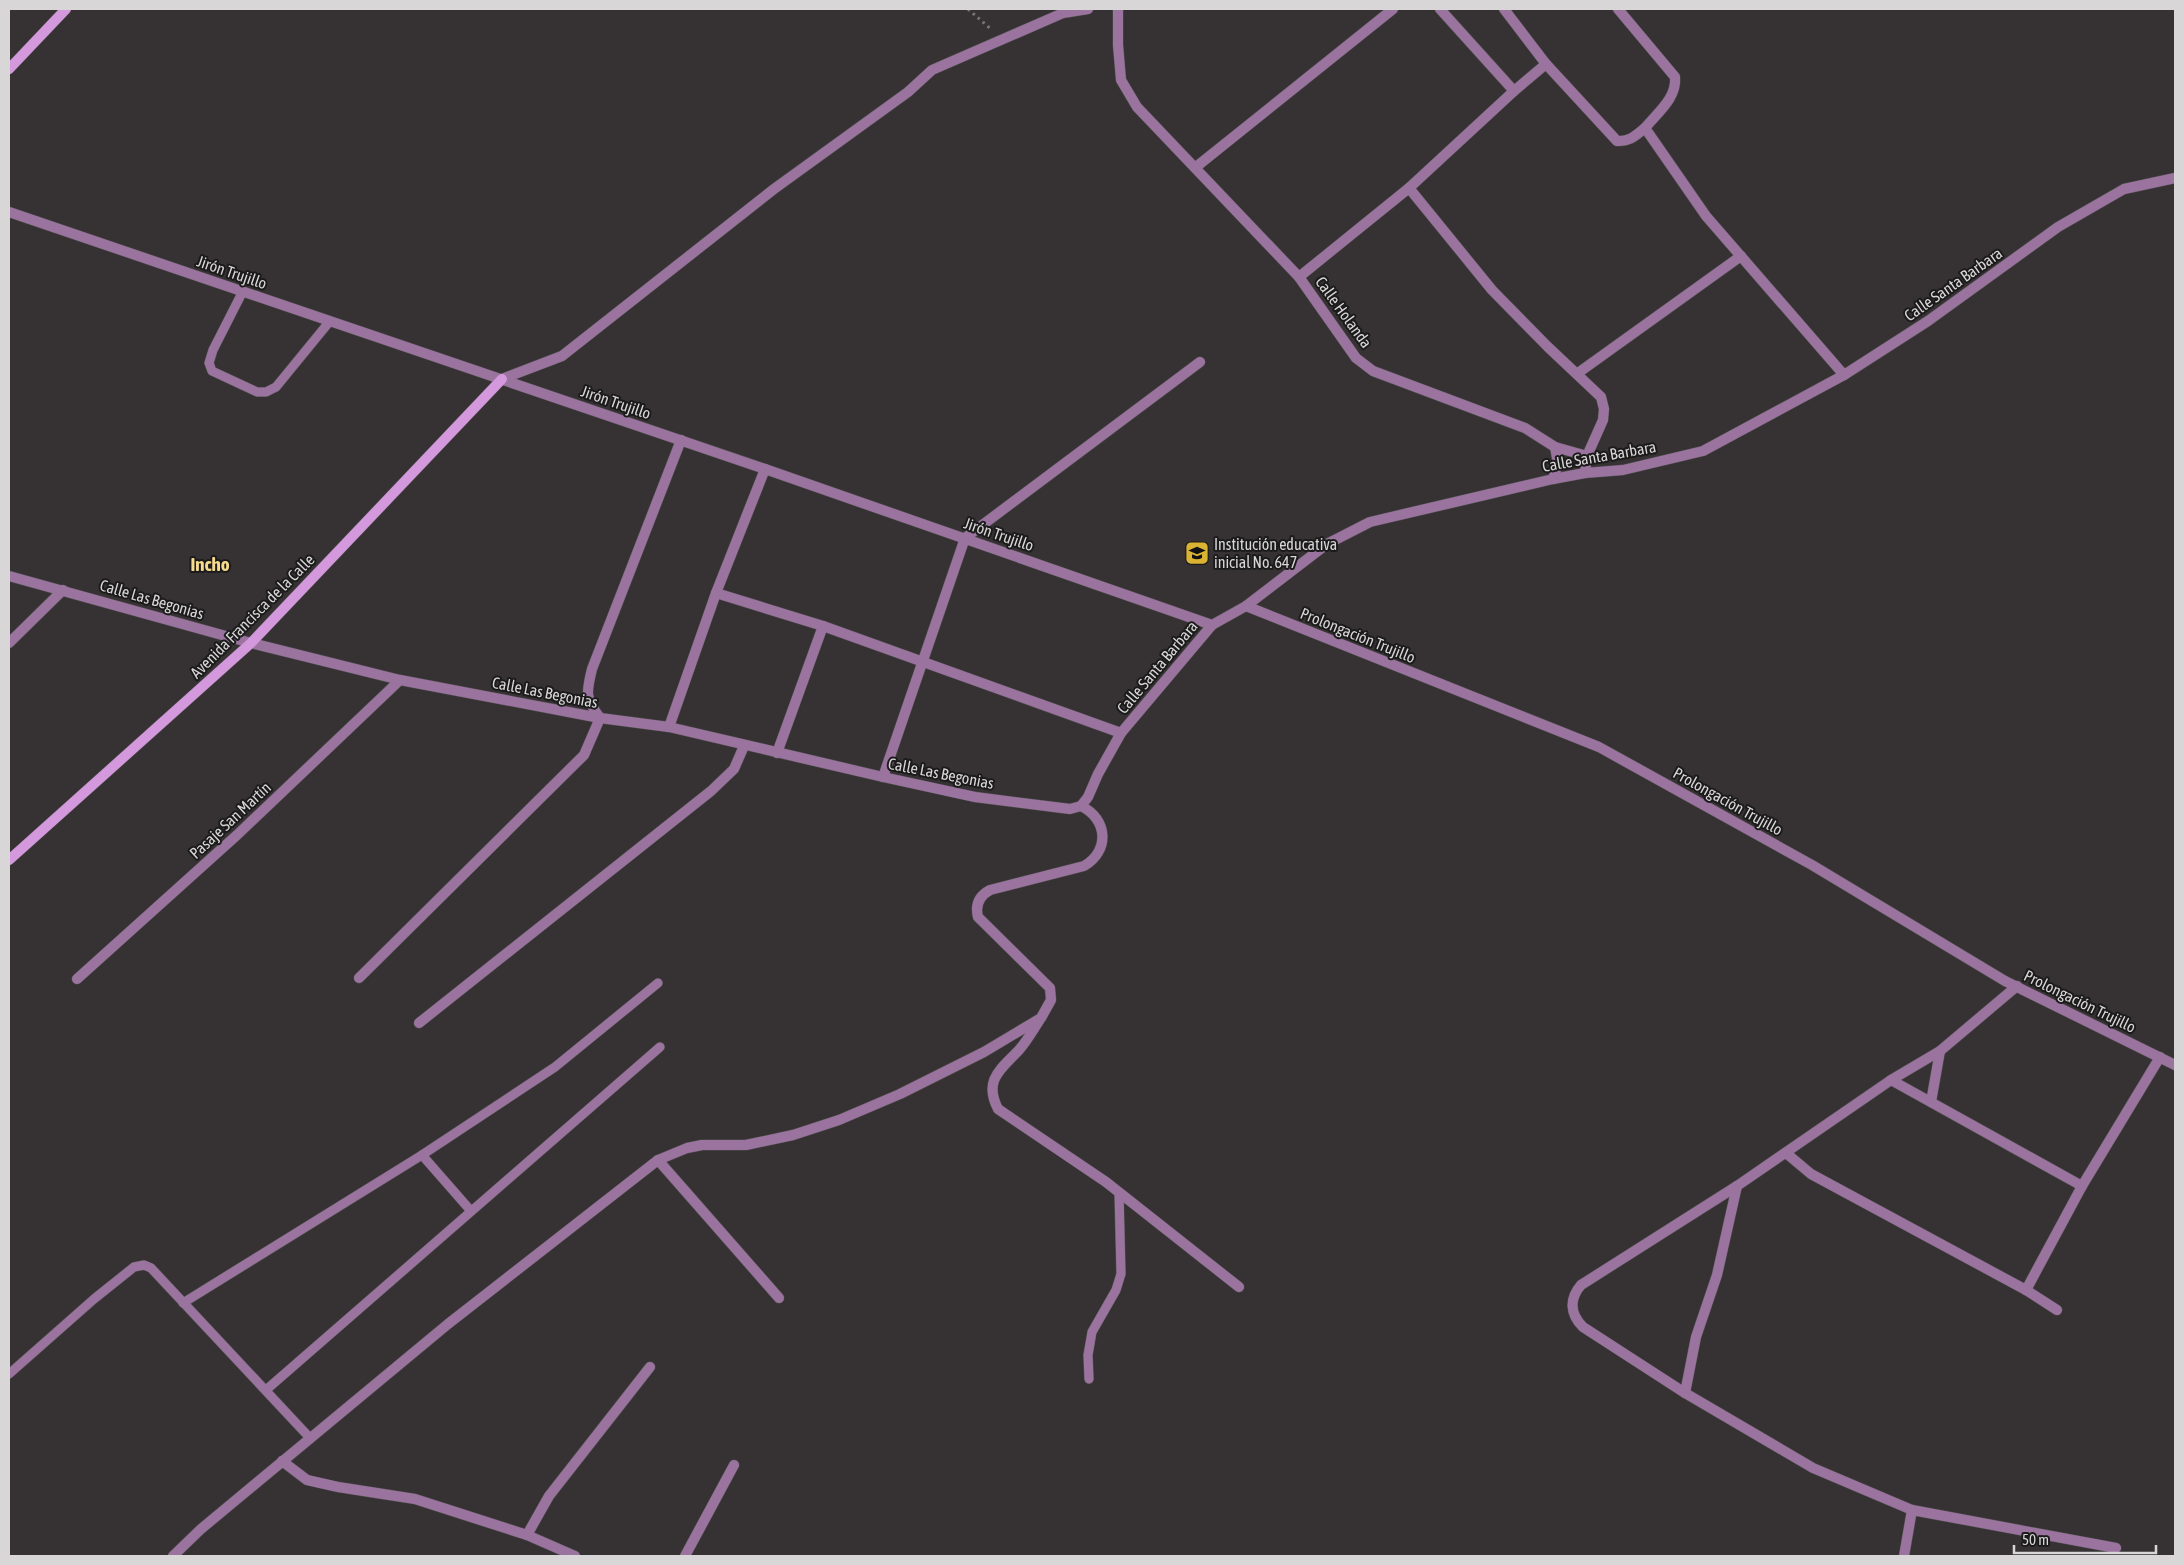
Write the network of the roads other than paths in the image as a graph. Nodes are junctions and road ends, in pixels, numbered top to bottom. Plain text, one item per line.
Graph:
1 (66, 9) edge
2 (1088, 9) edge
3 (1118, 9) edge
4 (1393, 9) edge
5 (1440, 9) edge
6 (1504, 9) edge
7 (1618, 9) edge
8 (1546, 64) junction
9 (9, 69) edge
10 (1514, 91) junction
11 (1645, 128) junction
12 (1196, 167) junction
13 (2175, 178) edge
14 (1409, 188) junction
15 (9, 212) edge
16 (1741, 256) junction
17 (1299, 276) junction
18 (243, 291) junction
19 (330, 321) junction
20 (1200, 362) dead end
21 (1578, 373) junction
22 (1844, 375) junction
23 (502, 379) junction
24 (680, 440) junction
25 (1555, 447) junction
26 (1587, 456) junction
27 (765, 468) junction
28 (1585, 473) junction
29 (1553, 479) junction
30 (965, 538) junction
31 (9, 576) edge
32 (63, 590) junction
33 (716, 593) junction
34 (1246, 606) junction
35 (1212, 625) junction
36 (824, 626) junction
37 (9, 643) edge
38 (251, 643) junction
39 (923, 662) junction
40 (400, 680) junction
41 (600, 718) junction
42 (669, 727) junction
43 (1121, 733) junction
44 (744, 746) junction
45 (777, 753) junction
46 (883, 777) junction
47 (1081, 806) junction
48 (9, 860) edge
49 (359, 978) dead end
50 (77, 979) dead end
51 (658, 983) dead end
52 (2017, 986) junction
53 (1041, 1018) junction
54 (419, 1023) dead end
55 (660, 1047) dead end
56 (1940, 1051) junction
57 (2160, 1057) junction
58 (2175, 1065) edge
59 (1891, 1080) junction
60 (1931, 1102) junction
61 (1786, 1153) junction
62 (422, 1155) junction
63 (658, 1160) junction
64 (1737, 1186) junction
65 (2082, 1186) junction
66 (1119, 1193) junction
67 (471, 1212) junction
68 (1239, 1287) dead end
69 (2026, 1290) junction
70 (778, 1298) dead end
71 (183, 1303) junction
72 (2057, 1310) dead end
73 (650, 1367) dead end
74 (9, 1374) edge
75 (1089, 1379) dead end
76 (266, 1390) junction
77 (1685, 1393) junction
78 (310, 1438) junction
79 (282, 1461) junction
80 (734, 1465) dead end
81 (1912, 1510) junction
82 (527, 1535) junction
83 (2116, 1548) dead end
84 (173, 1556) edge
85 (575, 1556) edge
86 (685, 1556) edge
87 (1904, 1556) edge

1 - 9 main road
2 - 23 street
3 - 12 street, Calle Holanda
4 - 12 street
5 - 10 street
6 - 8 street
7 - 11 street
8 - 10 street
8 - 11 street
10 - 14 street
11 - 16 street
12 - 17 street, Calle Holanda
13 - 22 street, Calle Santa Barbara
14 - 17 street
14 - 21 street
15 - 18 street, Jirón Trujillo
16 - 21 street
16 - 22 street
17 - 25 street, Calle Holanda
18 - 19 street, Jirón Trujillo
18 - 19 lane
19 - 23 street, Jirón Trujillo
20 - 30 street
21 - 26 street
22 - 28 street, Calle Santa Barbara
23 - 24 street, Jirón Trujillo
23 - 38 main road, Avenida Francisca de la Calle
24 - 27 street, Jirón Trujillo
24 - 41 street
25 - 26 street, Calle Holanda
25 - 29 street
26 - 28 street
27 - 30 street, Jirón Trujillo
27 - 33 street
28 - 29 street, Calle Santa Barbara
29 - 34 street, Calle Santa Barbara
30 - 35 street, Jirón Trujillo
30 - 39 street
31 - 32 street, Calle Las Begonias
32 - 37 street
32 - 38 street, Calle Las Begonias
33 - 36 street
33 - 42 street
34 - 35 street, Calle Santa Barbara
34 - 52 street, Prolongación Trujillo
35 - 43 street, Calle Santa Barbara
36 - 39 street
36 - 45 street
38 - 40 street, Calle Las Begonias
38 - 48 main road, Avenida Francisca de la Calle
39 - 43 street
39 - 46 street
40 - 41 street, Calle Las Begonias
40 - 50 street, Pasaje San Martín
41 - 42 street, Calle Las Begonias
41 - 49 street
42 - 44 street, Calle Las Begonias
43 - 47 street, Calle Santa Barbara
44 - 45 street, Calle Las Begonias
44 - 54 street
45 - 46 street, Calle Las Begonias
46 - 47 street, Calle Las Begonias
47 - 53 street
51 - 62 lane
52 - 56 street
52 - 57 street, Prolongación Trujillo
53 - 63 street
53 - 66 street
55 - 67 lane
56 - 59 street
56 - 60 street
57 - 58 street, Prolongación Trujillo
57 - 65 street
59 - 60 street
59 - 61 street
60 - 65 street
61 - 64 street
61 - 69 street
62 - 67 lane
62 - 71 lane
63 - 70 street
63 - 78 street
64 - 77 street
64 - 77 street
65 - 69 street
66 - 68 street
66 - 75 lane
67 - 76 lane
69 - 72 street
71 - 74 lane
71 - 76 lane
73 - 82 street
76 - 78 lane
77 - 81 street
78 - 79 street
79 - 82 street
79 - 84 street
80 - 86 street
81 - 83 street
81 - 87 street
82 - 85 street

